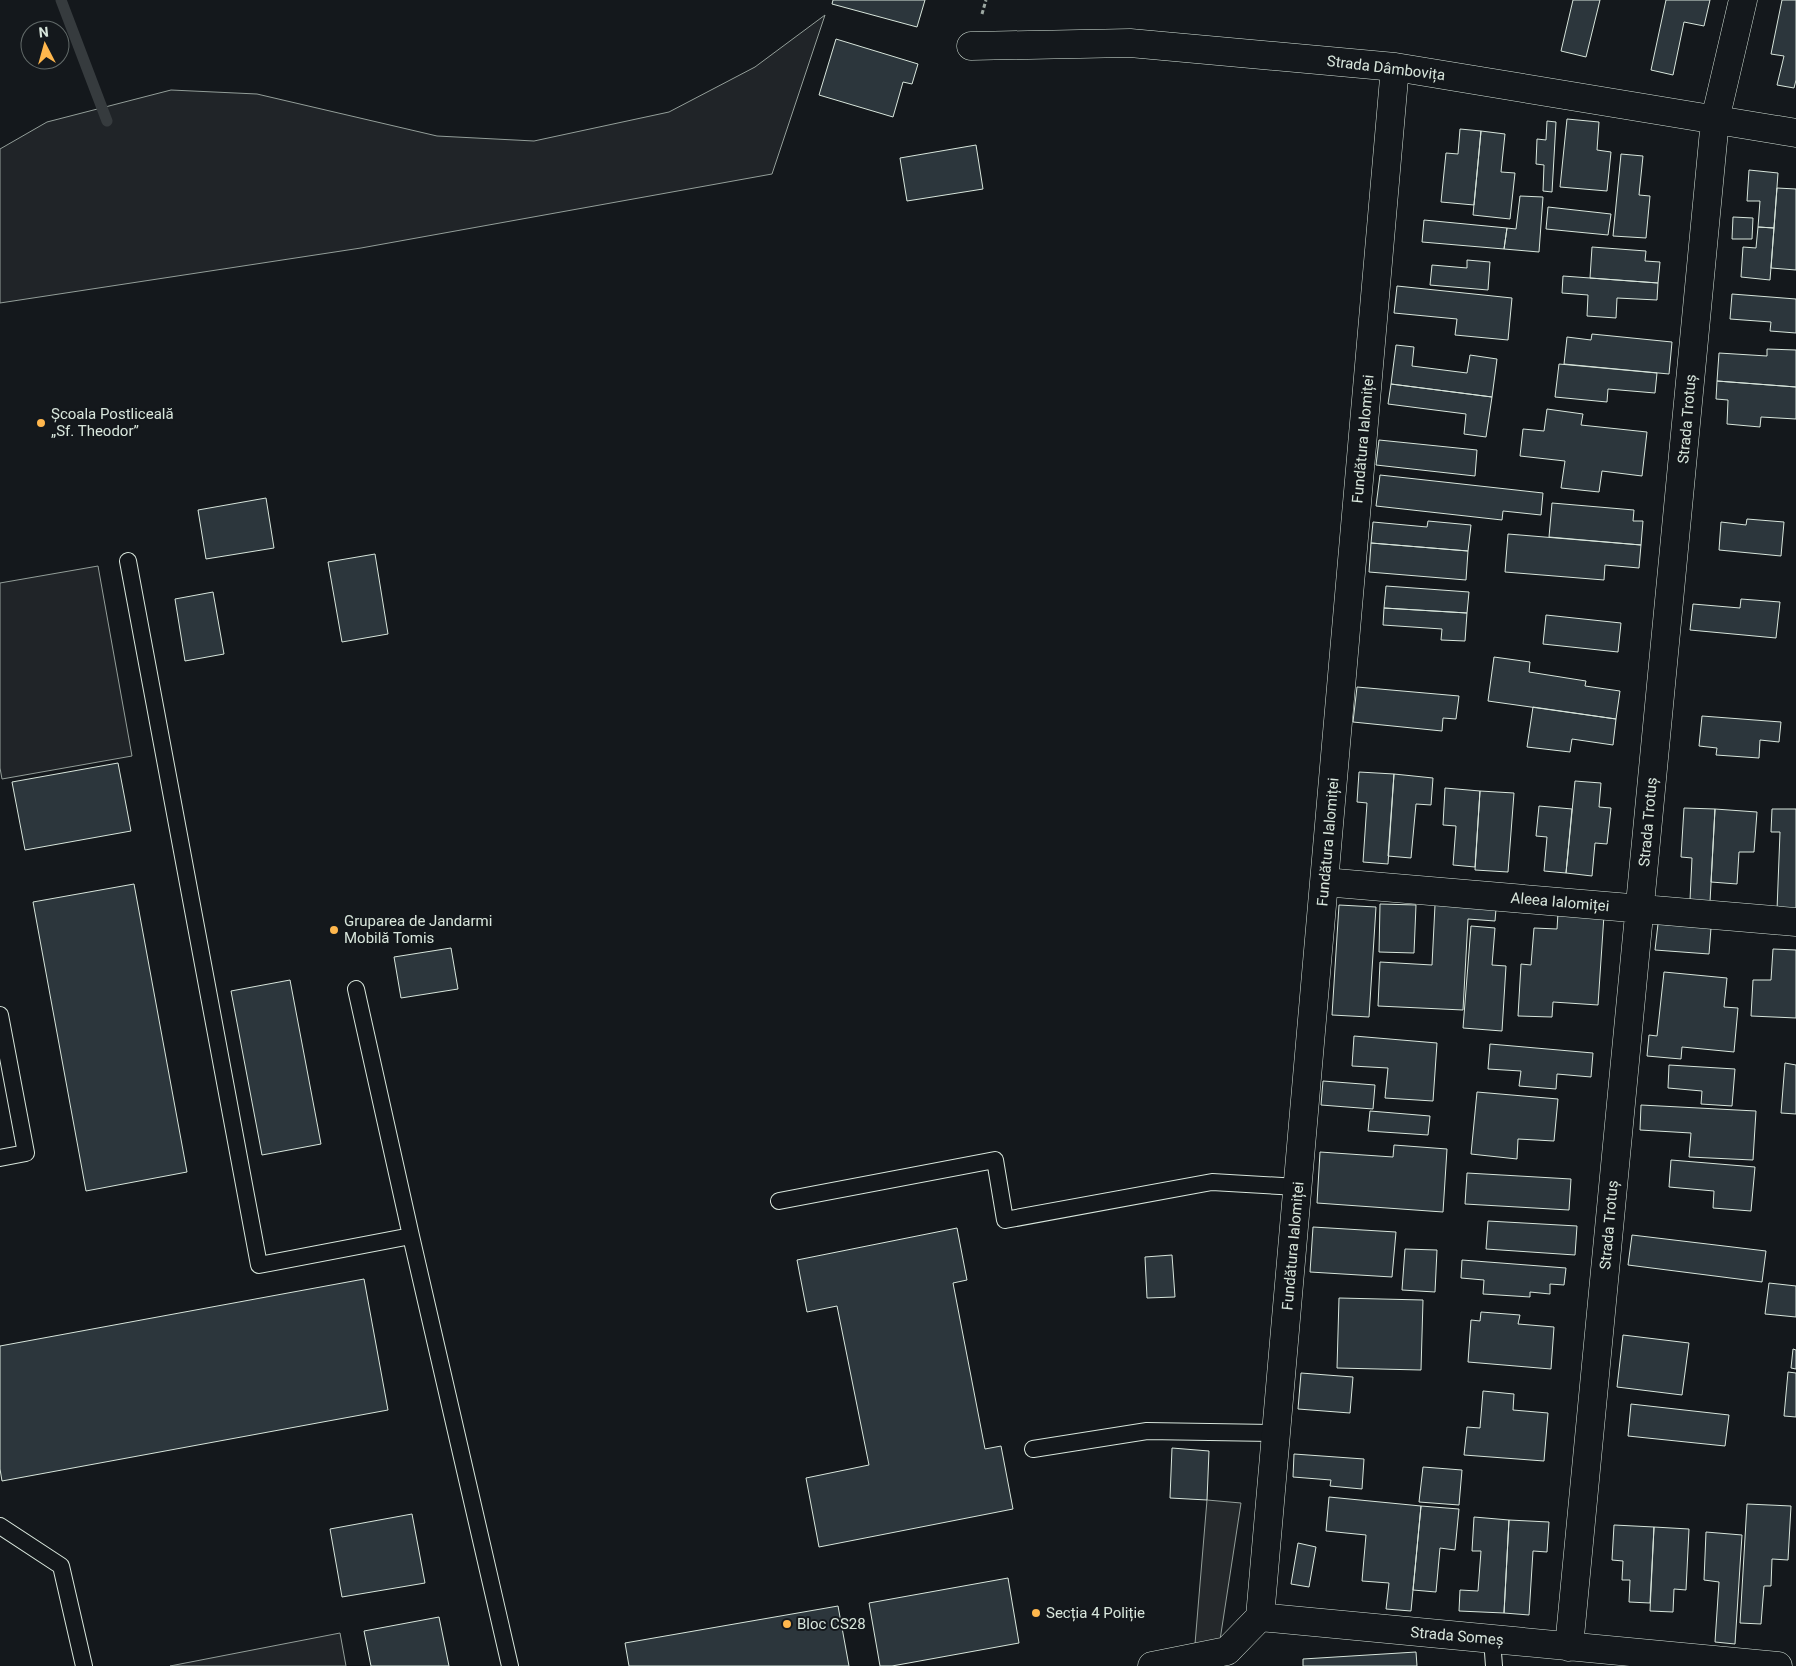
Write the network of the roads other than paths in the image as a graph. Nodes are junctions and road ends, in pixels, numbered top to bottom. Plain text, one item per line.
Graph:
1 (1743, 0) edge
2 (971, 46) dead end
3 (1396, 68) junction
4 (1716, 120) junction
5 (1796, 133) edge
6 (128, 561) dead end
7 (1324, 882) junction
8 (1640, 909) junction
9 (1796, 922) edge
10 (356, 988) dead end
11 (0, 1015) edge
12 (0, 1158) edge
13 (1298, 1187) junction
14 (779, 1201) dead end
15 (410, 1236) junction
16 (1276, 1433) junction
17 (1033, 1449) dead end
18 (0, 1526) edge
19 (1260, 1617) junction
20 (1492, 1639) junction
21 (1569, 1647) junction
22 (1717, 1663) edge
23 (84, 1666) edge
24 (510, 1666) edge
25 (1152, 1666) edge
26 (1494, 1666) edge
27 (1778, 1666) edge

1 - 4 street, Strada Trotuș
2 - 3 street, Strada Dâmbovița
3 - 4 street, Strada Dâmbovița
3 - 7 street, Fundătura Ialomiței
4 - 5 street, Strada Dâmbovița
4 - 8 street, Strada Trotuș
6 - 15 lane
7 - 8 street, Aleea Ialomiței
7 - 13 street, Fundătura Ialomiței
8 - 9 street, Aleea Ialomiței
8 - 21 street, Strada Trotuș
10 - 15 lane
11 - 12 lane
13 - 14 lane
13 - 16 street, Fundătura Ialomiței
15 - 24 lane
16 - 17 lane
16 - 19 street, Fundătura Ialomiței
18 - 23 lane
19 - 20 street, Strada Someș
19 - 25 street
20 - 21 street, Strada Someș
20 - 26 lane
21 - 22 street, Strada Someș
22 - 27 street, Strada Someș

